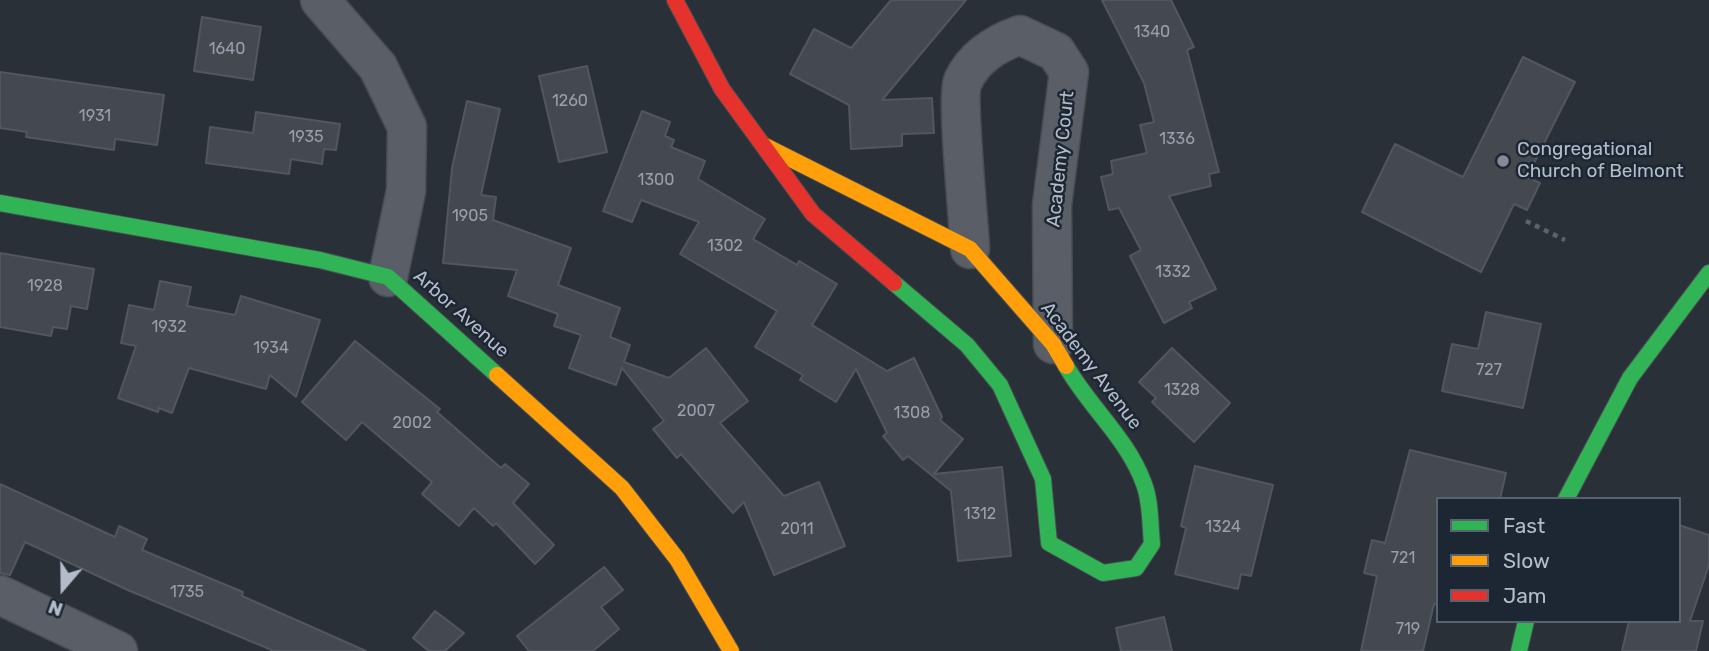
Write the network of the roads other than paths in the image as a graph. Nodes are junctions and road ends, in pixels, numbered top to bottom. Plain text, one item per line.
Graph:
1 (320, 0) edge
2 (675, 0) edge
3 (765, 146) junction
4 (0, 203) edge
5 (970, 249) junction
6 (1709, 273) edge
7 (388, 277) junction
8 (1053, 344) junction
9 (1567, 497) edge
10 (0, 595) edge
11 (1526, 623) edge
12 (118, 651) edge
13 (731, 651) edge
14 (1519, 651) edge

1 - 7 street
2 - 3 street, Academy Avenue
3 - 5 street, Academy Avenue
3 - 8 street, Academy Avenue
4 - 7 street, Arbor Avenue
5 - 8 street, Academy Avenue
5 - 8 street, Academy Court
6 - 9 street
7 - 13 street, Arbor Avenue
10 - 12 street
11 - 14 street

